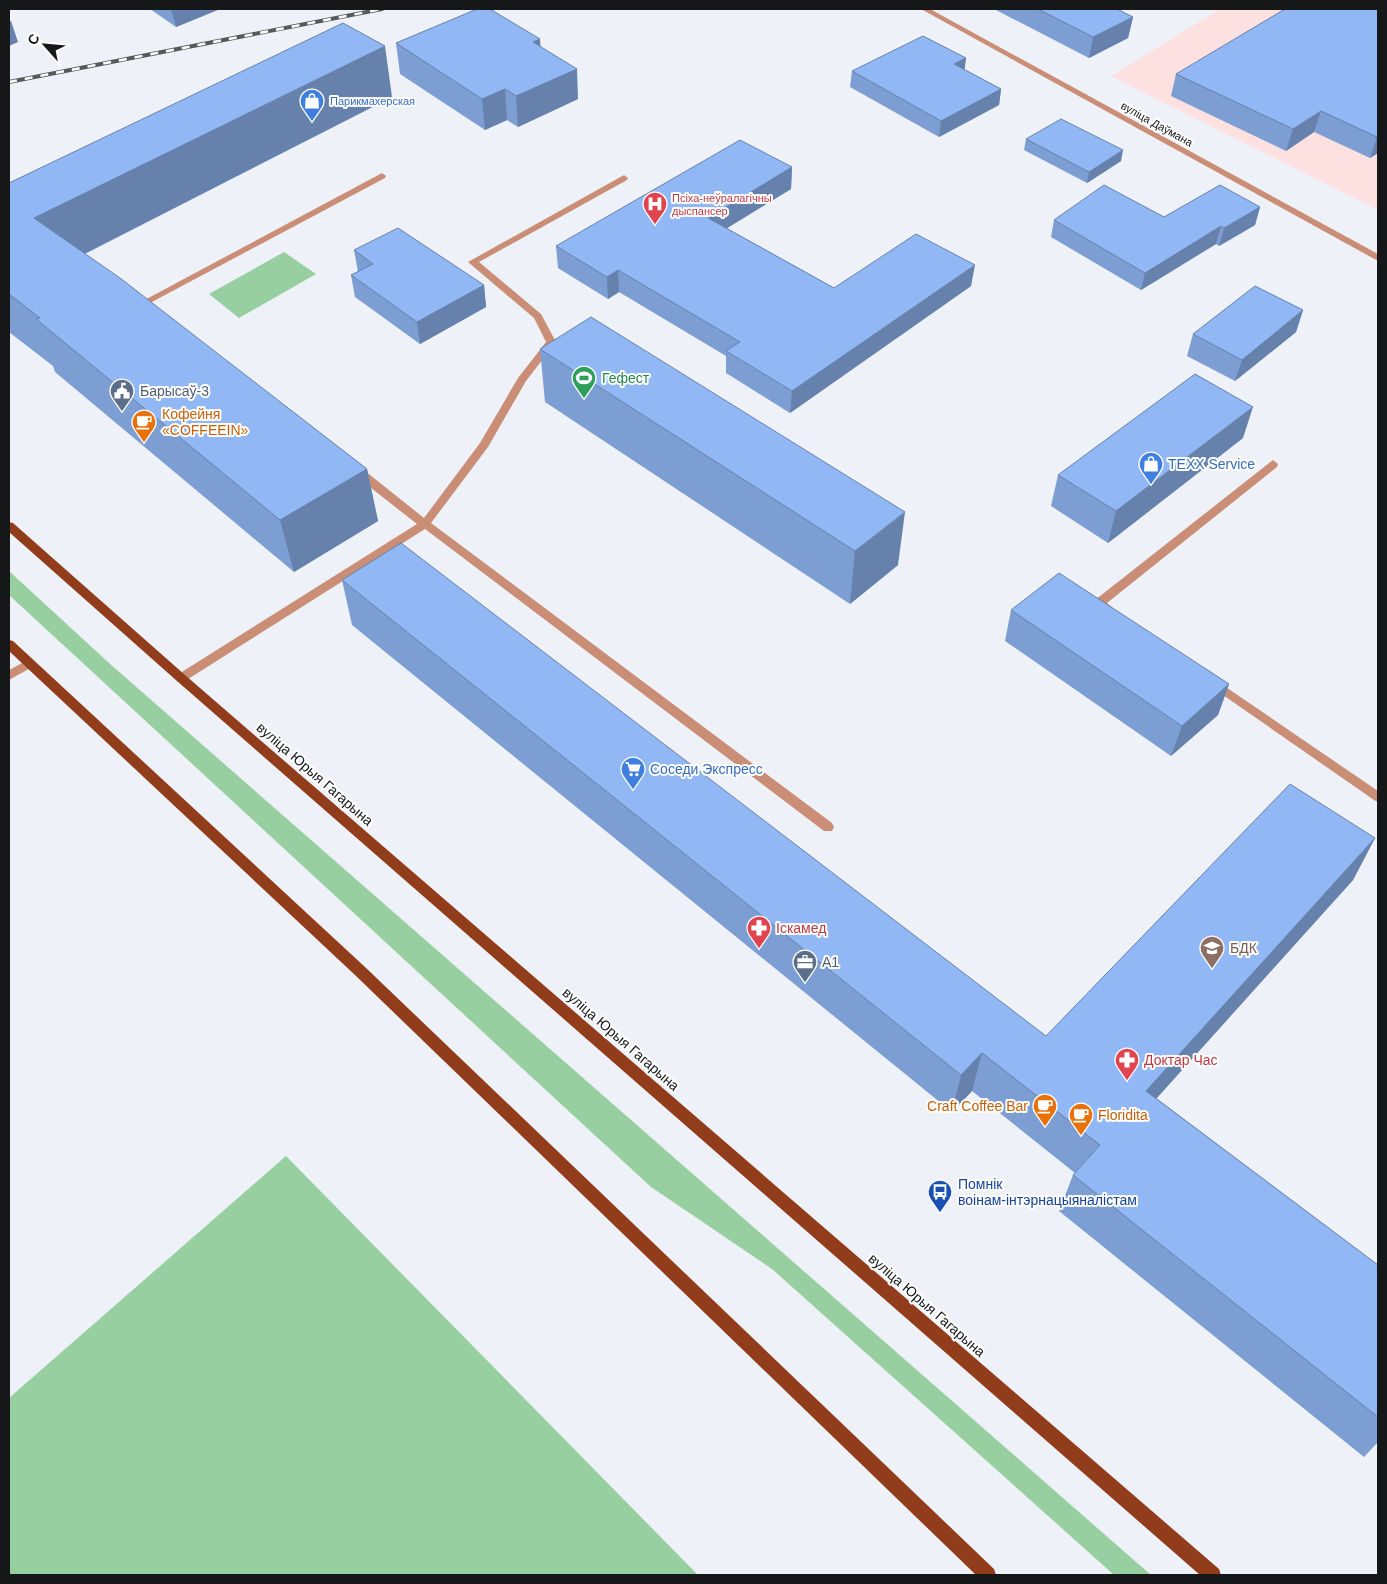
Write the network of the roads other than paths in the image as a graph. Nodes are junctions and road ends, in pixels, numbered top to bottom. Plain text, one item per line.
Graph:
1 (925, 9) edge
2 (382, 176) dead end
3 (624, 178) dead end
4 (1378, 258) edge
5 (159, 315) edge
6 (347, 462) edge
7 (1273, 464) dead end
8 (425, 524) junction
9 (9, 526) edge
10 (1115, 614) edge
11 (9, 644) edge
12 (30, 663) junction
13 (9, 676) edge
14 (1205, 677) edge
15 (181, 678) junction
16 (1378, 797) edge
17 (828, 827) dead end
18 (988, 1575) edge
19 (1213, 1575) edge

1 - 4 street, вуліца Даўмана
2 - 5 street
3 - 8 street
6 - 8 street
7 - 10 street
8 - 15 street
8 - 17 street
9 - 15 main road, вуліца Юрыя Гагарына
11 - 12 main road
12 - 13 street
12 - 18 main road
14 - 16 street
15 - 19 main road, вуліца Юрыя Гагарына

